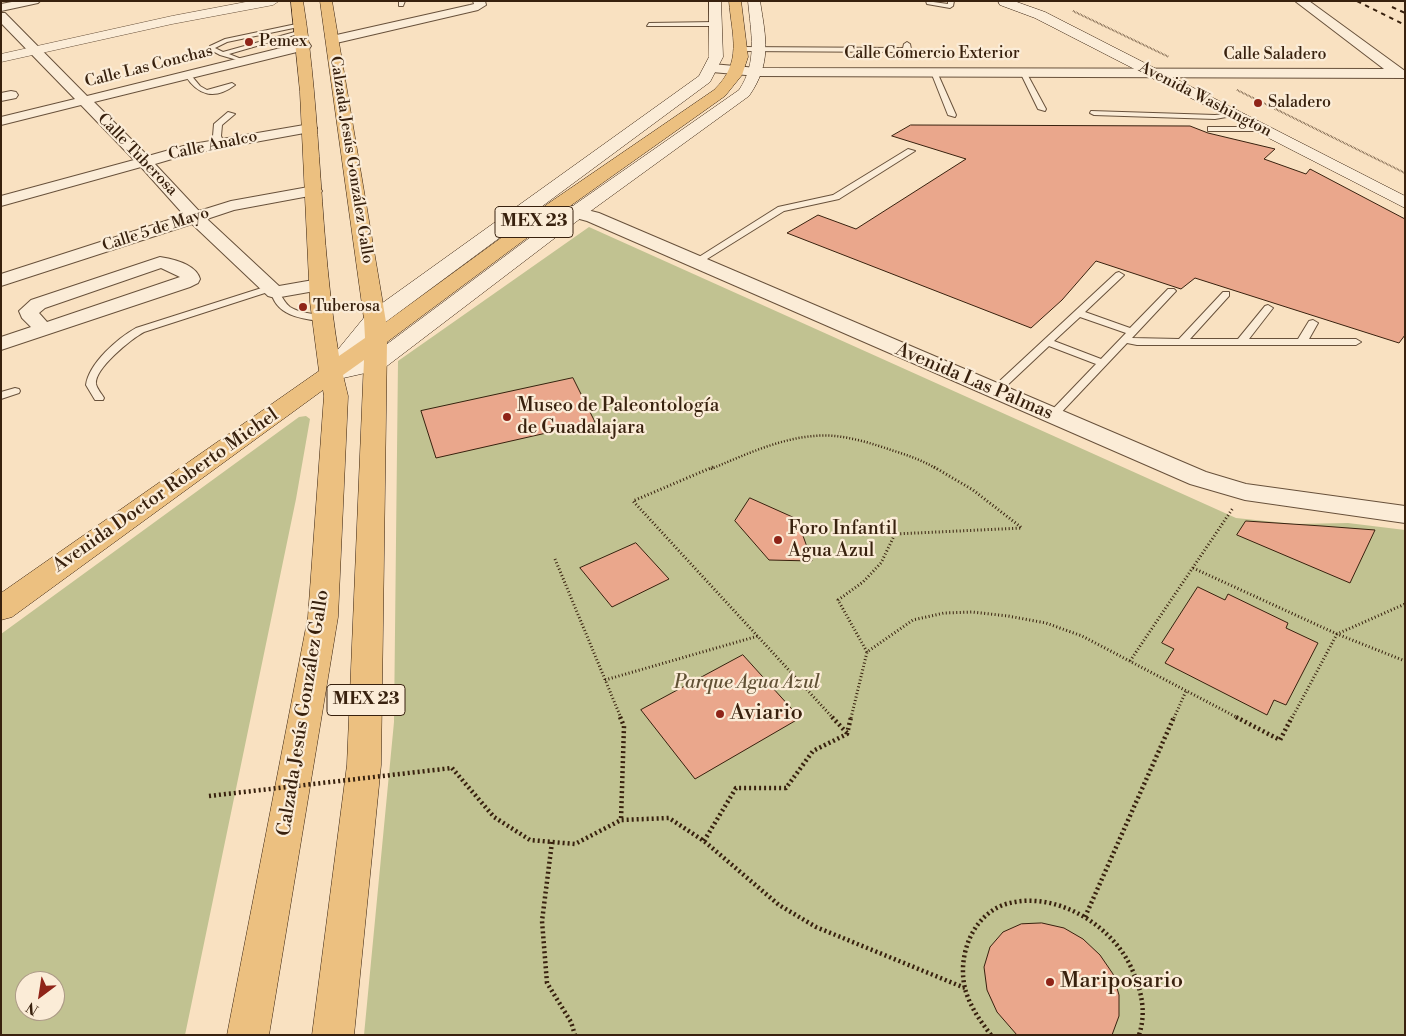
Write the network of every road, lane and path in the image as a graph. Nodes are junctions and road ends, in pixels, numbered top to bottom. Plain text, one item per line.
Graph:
1 (34, 1) edge
2 (273, 1) edge
3 (297, 1) edge
4 (326, 1) edge
5 (479, 1) edge
6 (754, 1) edge
7 (929, 1) edge
8 (951, 1) edge
9 (1022, 1) edge
10 (1301, 1) edge
11 (998, 2) edge
12 (735, 5) edge
13 (1, 8) edge
14 (715, 10) edge
15 (1, 16) edge
16 (649, 25) dead end
17 (757, 26) junction
18 (303, 34) junction
19 (332, 40) junction
20 (907, 44) dead end
21 (740, 45) junction
22 (759, 49) junction
23 (34, 50) junction
24 (222, 54) junction
25 (714, 54) junction
26 (1, 58) edge
27 (242, 61) junction
28 (1154, 66) junction
29 (737, 71) junction
30 (757, 72) junction
31 (934, 72) junction
32 (1023, 72) junction
33 (1183, 72) junction
34 (188, 75) junction
35 (1401, 75) edge
36 (232, 85) dead end
37 (686, 93) junction
38 (724, 99) junction
39 (84, 101) junction
40 (664, 108) junction
41 (1042, 109) dead end
42 (1094, 113) dead end
43 (231, 114) dead end
44 (1234, 114) junction
45 (952, 115) dead end
46 (700, 116) junction
47 (1262, 116) junction
48 (2, 121) edge
49 (310, 128) junction
50 (1212, 129) dead end
51 (220, 143) junction
52 (911, 151) dead end
53 (144, 161) junction
54 (576, 171) junction
55 (600, 176) junction
56 (314, 190) junction
57 (1, 201) edge
58 (1405, 203) edge
59 (556, 207) junction
60 (577, 212) junction
61 (195, 217) junction
62 (696, 262) junction
63 (1119, 275) dead end
64 (1, 280) edge
65 (319, 285) junction
66 (273, 290) junction
67 (1171, 291) dead end
68 (1226, 294) dead end
69 (1268, 308) dead end
70 (1079, 313) junction
71 (322, 318) junction
72 (1313, 323) dead end
73 (43, 329) junction
74 (1129, 336) junction
75 (376, 341) junction
76 (1048, 342) junction
77 (1182, 342) junction
78 (1241, 342) junction
79 (1301, 342) junction
80 (1356, 342) dead end
81 (1, 344) edge
82 (1103, 363) junction
83 (330, 374) junction
84 (15, 390) dead end
85 (995, 391) junction
86 (1, 396) edge
87 (99, 398) dead end
88 (1052, 416) junction
89 (1245, 492) junction
90 (1405, 515) edge
91 (556, 560) dead end
92 (1193, 568) junction
93 (1405, 604) edge
94 (1, 609) edge
95 (1337, 634) junction
96 (758, 636) junction
97 (867, 652) junction
98 (1130, 661) junction
99 (1405, 661) edge
100 (605, 680) junction
101 (1186, 691) junction
102 (847, 734) junction
103 (209, 796) dead end
104 (621, 820) junction
105 (704, 841) junction
106 (552, 842) junction
107 (1086, 917) junction
108 (965, 988) junction
109 (248, 1035) edge
110 (333, 1035) edge
111 (575, 1035) edge
112 (991, 1035) edge
113 (1139, 1035) edge

1 - 13 street
2 - 23 main road
3 - 18 main road, Calzada Jesús González Gallo / MEX 23
4 - 19 main road, Calzada Jesús González Gallo / MEX 23
5 - 19 street
6 - 17 main road, Avenida Doctor Roberto Michel
7 - 8 lane
9 - 11 main road
10 - 35 street
11 - 28 main road, Avenida Washington
12 - 14 main road
12 - 21 main road, Avenida Doctor Roberto Michel / MEX 23
14 - 16 lane
14 - 25 main road
15 - 23 street, Calle Tuberosa
17 - 21 main road
17 - 22 main road, Avenida Doctor Roberto Michel
18 - 24 lane
18 - 24 lane
18 - 27 street, Calle Las Conchas
18 - 49 main road, Calzada Jesús González Gallo / MEX 23
19 - 75 main road, Calzada Jesús González Gallo / MEX 23
20 - 22 lane
21 - 22 lane
21 - 25 main road
21 - 29 main road, Avenida Doctor Roberto Michel / MEX 23
22 - 30 main road, Avenida Doctor Roberto Michel
23 - 26 main road
23 - 39 street, Calle Tuberosa
24 - 27 lane
25 - 29 street, Calle Comercio Exterior
25 - 37 main road, Avenida Doctor Roberto Michel
27 - 34 street, Calle Las Conchas
28 - 32 street, Calle Comercio Exterior
28 - 33 main road, Avenida Washington
28 - 44 main road, Avenida Washington
29 - 30 street, Calle Comercio Exterior
29 - 38 main road, Avenida Doctor Roberto Michel / MEX 23
30 - 31 street, Calle Comercio Exterior
30 - 38 main road, Avenida Doctor Roberto Michel
31 - 32 street, Calle Comercio Exterior
31 - 45 lane
32 - 41 lane
33 - 35 street, Calle Saladero
33 - 47 main road, Avenida Washington
34 - 36 lane
34 - 39 street, Calle Las Conchas
37 - 38 main road
37 - 40 main road, Avenida Doctor Roberto Michel
38 - 46 main road, Avenida Doctor Roberto Michel / MEX 23
39 - 48 street, Calle Las Conchas
39 - 53 street, Calle Tuberosa
40 - 46 main road
40 - 54 main road, Avenida Doctor Roberto Michel
42 - 44 lane
43 - 51 lane
44 - 47 main road, Avenida Washington
46 - 55 main road, Avenida Doctor Roberto Michel / MEX 23
46 - 60 main road, Avenida Doctor Roberto Michel
47 - 50 lane
47 - 58 main road, Avenida Washington
49 - 51 street, Calle Analco
49 - 56 main road, Calzada Jesús González Gallo / MEX 23
51 - 53 street, Calle Analco
52 - 62 lane
53 - 57 street, Calle Analco
53 - 61 street, Calle Tuberosa
54 - 55 main road
54 - 75 main road, Avenida Doctor Roberto Michel
55 - 59 main road, Avenida Doctor Roberto Michel / MEX 23
56 - 61 street, Calle 5 de Mayo
56 - 65 main road, Calzada Jesús González Gallo / MEX 23
59 - 60 street, Avenida Las Palmas
59 - 75 main road, Avenida Doctor Roberto Michel / MEX 23
60 - 62 street, Avenida Las Palmas
60 - 75 main road, Avenida Doctor Roberto Michel
61 - 64 street, Calle 5 de Mayo
61 - 66 street, Calle Tuberosa
62 - 85 street, Avenida Las Palmas
63 - 70 lane
65 - 66 street
65 - 71 main road, Calzada Jesús González Gallo / MEX 23
66 - 71 lane, Calle Tuberosa
66 - 87 lane
67 - 74 lane
68 - 77 lane
69 - 78 lane
70 - 74 lane
70 - 76 lane
71 - 83 main road, Calzada Jesús González Gallo / MEX 23
72 - 79 lane
73 - 73 street
73 - 81 street
74 - 77 lane
74 - 82 lane
75 - 83 main road, Avenida Doctor Roberto Michel
75 - 83 main road, Avenida Doctor Roberto Michel
75 - 110 main road, Calzada Jesús González Gallo / MEX 23
76 - 82 lane
76 - 85 lane
77 - 78 lane
78 - 79 lane
79 - 80 lane
82 - 88 lane
83 - 94 main road, Avenida Doctor Roberto Michel
83 - 109 main road, Calzada Jesús González Gallo / MEX 23
84 - 86 lane
85 - 88 street, Avenida Las Palmas
88 - 89 street, Avenida Las Palmas
89 - 90 street, Avenida Las Palmas
89 - 92 path
91 - 100 path
92 - 95 path
92 - 98 path
93 - 95 path
95 - 99 path
95 - 101 path
96 - 97 path
96 - 100 path
96 - 102 path
97 - 98 path
97 - 102 path
98 - 101 path
100 - 104 path
101 - 107 path
102 - 105 path
103 - 106 path, bridge
104 - 105 path
104 - 106 path
105 - 108 path
106 - 111 path
107 - 108 path
107 - 113 path
108 - 112 path

